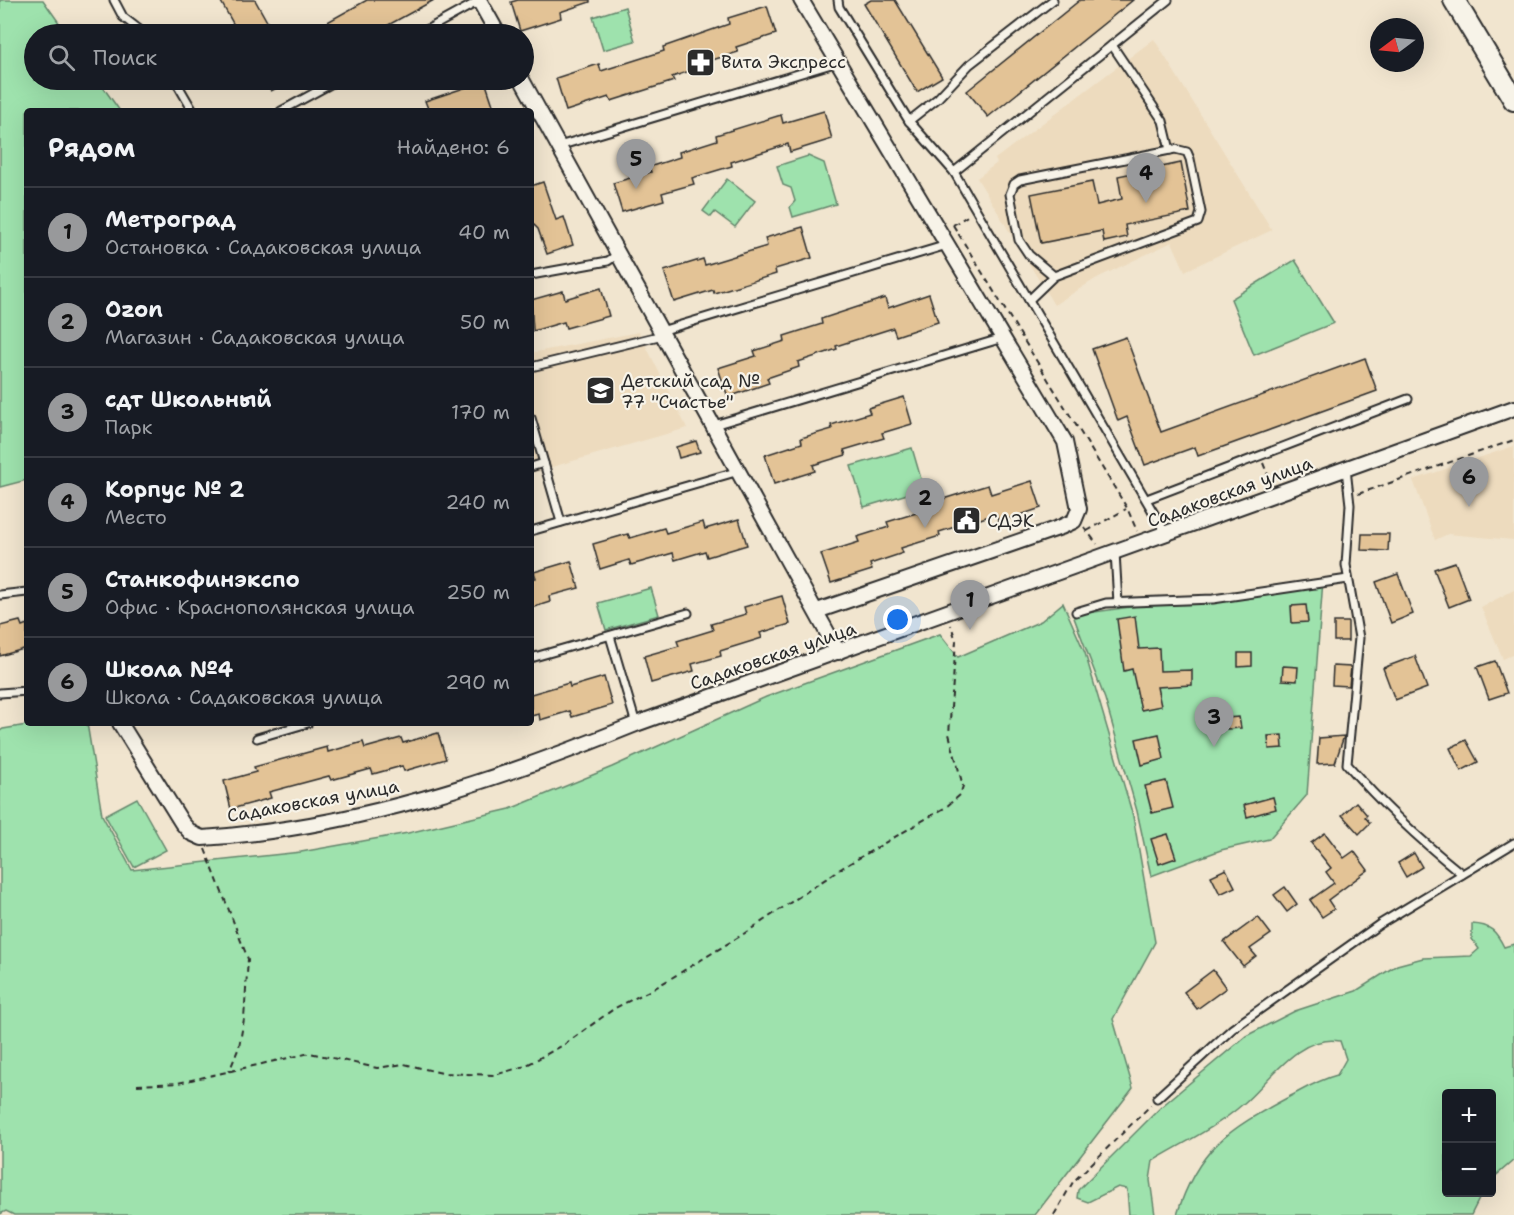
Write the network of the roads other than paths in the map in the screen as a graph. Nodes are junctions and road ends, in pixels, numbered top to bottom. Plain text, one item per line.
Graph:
1 (114, 0) edge
2 (479, 0) edge
3 (801, 0) edge
4 (838, 0) edge
5 (1053, 0) edge
6 (1168, 0) edge
7 (1459, 2) edge
8 (132, 24) edge
9 (437, 24) edge
10 (492, 24) edge
11 (1112, 45) junction
12 (838, 62) junction
13 (181, 90) edge
14 (320, 90) edge
15 (528, 90) edge
16 (1514, 100) edge
17 (191, 108) edge
18 (287, 108) edge
19 (909, 121) junction
20 (560, 146) junction
21 (1170, 150) junction
22 (954, 172) junction
23 (944, 239) junction
24 (619, 254) junction
25 (534, 274) edge
26 (1054, 276) junction
27 (1029, 300) junction
28 (662, 333) junction
29 (1003, 338) junction
30 (534, 366) edge
31 (1408, 399) dead end
32 (1514, 408) edge
33 (714, 425) junction
34 (534, 428) edge
35 (544, 463) junction
36 (534, 466) edge
37 (1346, 469) junction
38 (739, 471) junction
39 (1147, 499) junction
40 (561, 522) junction
41 (534, 530) edge
42 (1166, 534) junction
43 (1115, 552) junction
44 (1348, 579) junction
45 (24, 592) edge
46 (0, 594) edge
47 (1118, 603) junction
48 (817, 611) junction
49 (1076, 612) dead end
50 (688, 613) dead end
51 (610, 636) junction
52 (838, 652) junction
53 (534, 657) edge
54 (24, 691) edge
55 (0, 693) edge
56 (636, 724) junction
57 (122, 726) edge
58 (298, 726) edge
59 (257, 738) dead end
60 (1514, 843) edge
61 (1462, 874) junction
62 (1157, 1098) road end

1 - 8 lane
2 - 9 lane
2 - 10 street
3 - 12 street
4 - 19 lane
5 - 19 lane
6 - 11 lane
7 - 16 main road
11 - 21 lane
11 - 22 lane
12 - 20 lane
12 - 23 street
13 - 17 lane
14 - 18 lane
15 - 20 street
19 - 22 lane
20 - 24 street
21 - 26 lane
21 - 26 lane
22 - 27 lane
23 - 28 lane
23 - 29 street
24 - 25 lane
24 - 28 street
26 - 27 lane
27 - 39 lane
28 - 30 lane
28 - 33 street
29 - 33 lane
29 - 48 street
31 - 39 lane
32 - 37 street, Садаковская улица
33 - 38 street
34 - 35 lane
35 - 36 lane
35 - 40 lane
37 - 42 street, Садаковская улица
37 - 44 lane
38 - 40 lane
38 - 48 street
39 - 42 lane
40 - 41 lane
42 - 43 street, Садаковская улица
43 - 47 lane
43 - 52 street, Садаковская улица
44 - 47 lane
44 - 61 lane
45 - 46 lane
47 - 49 lane
48 - 52 street
50 - 51 lane
51 - 53 lane
51 - 56 lane
52 - 56 street, Садаковская улица
54 - 55 lane
56 - 57 street, Садаковская улица
58 - 59 lane
60 - 61 lane
61 - 62 lane

